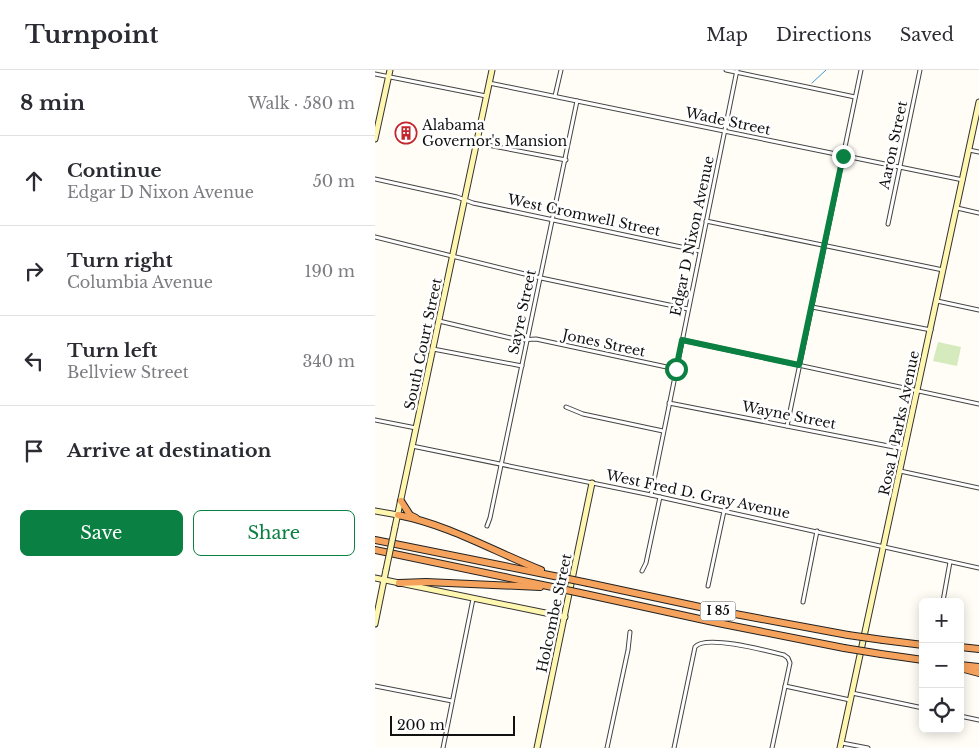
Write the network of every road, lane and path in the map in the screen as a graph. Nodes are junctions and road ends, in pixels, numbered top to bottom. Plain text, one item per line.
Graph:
1 (390, 70) edge
2 (492, 70) edge
3 (561, 70) edge
4 (726, 70) edge
5 (861, 70) edge
6 (919, 70) edge
7 (737, 71) edge
8 (375, 74) edge
9 (388, 77) junction
10 (489, 83) junction
11 (487, 96) junction
12 (555, 96) junction
13 (855, 97) junction
14 (577, 101) junction
15 (979, 102) edge
16 (725, 131) junction
17 (375, 139) edge
18 (477, 143) junction
19 (969, 150) junction
20 (979, 152) edge
21 (843, 156) junction
22 (565, 160) junction
23 (899, 168) junction
24 (375, 179) edge
25 (963, 180) junction
26 (465, 200) junction
27 (957, 208) junction
28 (979, 213) edge
29 (553, 219) junction
30 (706, 221) junction
31 (888, 224) dead end
32 (375, 237) edge
33 (825, 245) junction
34 (700, 251) junction
35 (453, 256) junction
36 (944, 270) junction
37 (541, 278) junction
38 (937, 301) junction
39 (812, 307) junction
40 (688, 309) junction
41 (979, 310) edge
42 (439, 321) junction
43 (931, 330) junction
44 (528, 340) junction
45 (682, 340) junction
46 (433, 349) junction
47 (799, 365) junction
48 (522, 366) junction
49 (676, 369) junction
50 (918, 391) junction
51 (669, 403) junction
52 (979, 404) edge
53 (566, 407) dead end
54 (375, 420) edge
55 (787, 426) junction
56 (416, 428) junction
57 (663, 431) junction
58 (412, 446) junction
59 (905, 449) junction
60 (501, 464) junction
61 (900, 471) junction
62 (592, 483) junction
63 (979, 488) edge
64 (651, 495) junction
65 (660, 497) junction
66 (401, 501) junction
67 (375, 511) edge
68 (724, 511) junction
69 (398, 515) junction
70 (417, 518) junction
71 (487, 526) dead end
72 (817, 531) junction
73 (375, 540) edge
74 (884, 547) junction
75 (375, 550) edge
76 (950, 562) junction
77 (979, 568) edge
78 (643, 570) dead end
79 (559, 577) junction
80 (375, 578) edge
81 (384, 580) junction
82 (399, 583) junction
83 (708, 586) dead end
84 (557, 588) junction
85 (944, 598) edge
86 (473, 599) junction
87 (803, 602) dead end
88 (565, 617) junction
89 (375, 624) edge
90 (630, 632) dead end
91 (919, 644) edge
92 (964, 648) edge
93 (979, 649) edge
94 (919, 659) edge
95 (964, 666) edge
96 (964, 667) edge
97 (979, 667) edge
98 (979, 673) edge
99 (375, 686) edge
100 (785, 686) junction
101 (852, 693) junction
102 (851, 700) junction
103 (452, 702) junction
104 (919, 707) edge
105 (964, 717) edge
106 (979, 720) edge
107 (841, 745) edge
108 (443, 748) edge
109 (537, 748) edge
110 (607, 748) edge
111 (674, 748) edge
112 (772, 748) edge
113 (868, 748) edge

1 - 9 street
2 - 10 street, South Court Street
3 - 12 street
4 - 7 street
5 - 13 street
6 - 23 street, Aaron Street
7 - 13 street
7 - 16 street, Edgar D Nixon Avenue
8 - 9 street
9 - 11 street
9 - 17 street
10 - 11 street, South Court Street
10 - 12 street, Wade Street
11 - 18 street, South Court Street
12 - 14 street, Wade Street
13 - 21 street
14 - 16 street, Wade Street
14 - 22 street, Sayre Street
15 - 19 street, Rosa L Parks Avenue
16 - 21 street, Wade Street
16 - 30 street, Edgar D Nixon Avenue
18 - 22 street
18 - 26 street, South Court Street
19 - 20 street
19 - 25 street, Rosa L Parks Avenue
21 - 23 street, Wade Street
21 - 33 street
22 - 29 street, Sayre Street
23 - 25 street, Wade Street
23 - 31 street, Aaron Street
24 - 26 street, West Cromwell Street
25 - 27 street, Rosa L Parks Avenue
26 - 29 street, West Cromwell Street
26 - 35 street, South Court Street
27 - 28 street
27 - 36 street, Rosa L Parks Avenue
29 - 34 street, West Cromwell Street
29 - 37 street, Sayre Street
30 - 33 street
30 - 34 street, Edgar D Nixon Avenue
32 - 35 street
33 - 36 street
33 - 39 street
34 - 40 street, Edgar D Nixon Avenue
35 - 37 street
35 - 42 street, South Court Street
36 - 38 street, Rosa L Parks Avenue
37 - 40 street
37 - 44 street, Sayre Street
38 - 41 street
38 - 43 street, Rosa L Parks Avenue
39 - 43 street
39 - 47 street
40 - 45 street, Edgar D Nixon Avenue
42 - 44 street, Jones Street
42 - 46 street, South Court Street
43 - 50 street, Rosa L Parks Avenue
44 - 48 street, Sayre Street
44 - 49 street, Jones Street
45 - 47 street
45 - 49 street, Edgar D Nixon Avenue
46 - 48 street
46 - 56 street, South Court Street
47 - 50 street
47 - 55 street
48 - 60 street, Sayre Street
49 - 51 street, Edgar D Nixon Avenue
50 - 52 street
50 - 59 street, Rosa L Parks Avenue
51 - 55 street, Wayne Street
51 - 57 street, Edgar D Nixon Avenue
53 - 57 street
54 - 56 street
55 - 59 street, Wayne Street
56 - 58 street, South Court Street
57 - 64 street, Edgar D Nixon Avenue
58 - 60 street, West Fred D. Gray Avenue
58 - 66 street, South Court Street
59 - 61 street, Rosa L Parks Avenue
60 - 62 street, West Fred D. Gray Avenue
60 - 71 street, Sayre Street
61 - 63 street
61 - 74 street, Rosa L Parks Avenue
62 - 64 street, West Fred D. Gray Avenue
62 - 88 street, Holcombe Street
64 - 65 street, West Fred D. Gray Avenue
65 - 68 street, West Fred D. Gray Avenue
65 - 78 street
66 - 69 street, South Court Street
66 - 70 highway
67 - 69 street
68 - 72 street, West Fred D. Gray Avenue
68 - 83 street
69 - 70 highway
69 - 81 street, South Court Street, bridge
70 - 79 highway
72 - 74 street, West Fred D. Gray Avenue
72 - 87 street
73 - 79 highway, I 85
74 - 76 street, West Fred D. Gray Avenue
74 - 101 street, Rosa L Parks Avenue
75 - 84 highway, I 85
76 - 77 street, West Fred D. Gray Avenue
76 - 85 street
79 - 91 highway, I 85, bridge
80 - 81 street
81 - 82 street
81 - 89 street, South Court Street
82 - 84 highway
82 - 86 street
84 - 94 highway, I 85, bridge
86 - 88 street
86 - 103 street
88 - 109 street, Holcombe Street
90 - 110 street
92 - 93 highway
95 - 97 highway
96 - 98 highway
99 - 103 street
100 - 102 street
100 - 111 street
100 - 112 street
101 - 102 street, Rosa L Parks Avenue
101 - 104 street
102 - 107 street, Rosa L Parks Avenue
103 - 108 street
105 - 106 street
107 - 113 street

